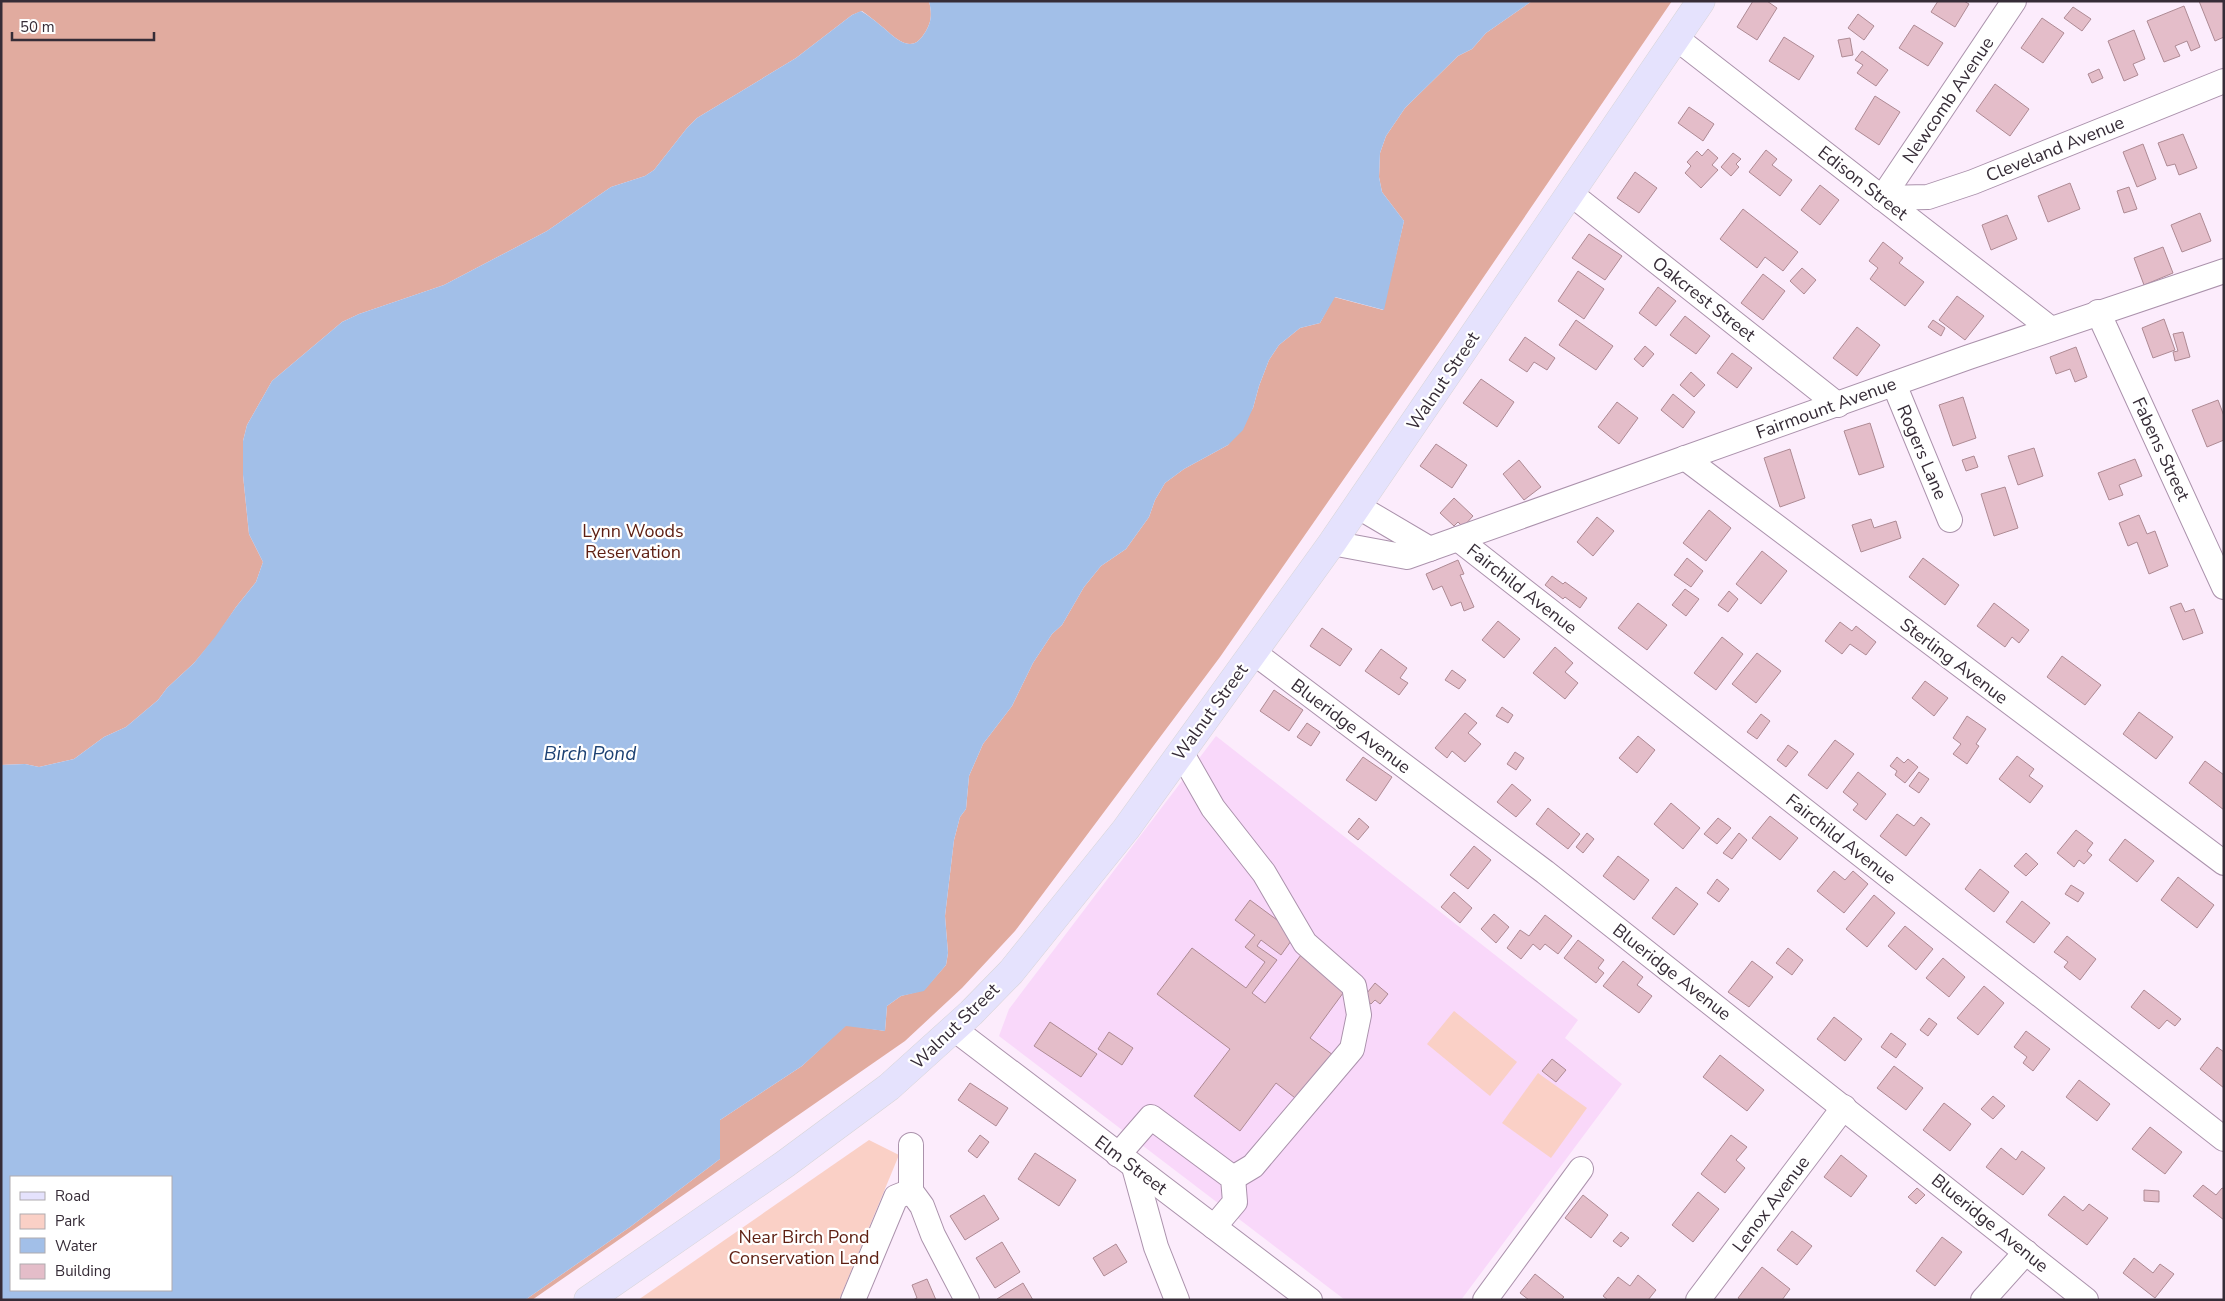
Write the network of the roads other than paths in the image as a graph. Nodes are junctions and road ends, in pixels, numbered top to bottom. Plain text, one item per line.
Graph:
1 (1701, 1) edge
2 (2014, 1) edge
3 (1676, 38) junction
4 (2224, 81) edge
5 (1570, 194) junction
6 (1882, 198) junction
7 (2224, 271) edge
8 (2098, 312) junction
9 (2051, 329) junction
10 (1894, 384) junction
11 (1838, 405) junction
12 (1685, 458) junction
13 (1357, 506) junction
14 (1950, 520) dead end
15 (1458, 539) junction
16 (1332, 542) junction
17 (1430, 549) junction
18 (2224, 587) edge
19 (1253, 652) junction
20 (1181, 752) junction
21 (2224, 863) edge
22 (954, 1028) junction
23 (1844, 1107) junction
24 (2224, 1139) edge
25 (911, 1145) dead end
26 (1126, 1161) junction
27 (1581, 1169) dead end
28 (1233, 1178) junction
29 (911, 1191) junction
30 (1214, 1227) junction
31 (2026, 1252) junction
32 (588, 1300) edge
33 (853, 1300) edge
34 (967, 1300) edge
35 (1177, 1300) edge
36 (1310, 1300) edge
37 (1486, 1300) edge
38 (1698, 1300) edge
39 (1982, 1300) edge
40 (2086, 1300) edge

1 - 3 main road, Walnut Street
2 - 6 street, Newcomb Avenue
3 - 5 main road, Walnut Street
3 - 6 street, Edison Street
4 - 6 street, Cleveland Avenue
5 - 11 street, Oakcrest Street
5 - 13 main road, Walnut Street
6 - 9 street, Edison Street
7 - 8 street, Fairmount Avenue
8 - 9 street, Fairmount Avenue
8 - 18 street, Fabens Street
9 - 10 street, Fairmount Avenue
10 - 11 street, Fairmount Avenue
10 - 14 street, Rogers Lane
11 - 12 street, Fairmount Avenue
12 - 15 street, Fairmount Avenue
12 - 21 street, Sterling Avenue
13 - 16 main road, Walnut Street
13 - 17 street
15 - 17 street, Fairmount Avenue
15 - 24 street, Fairchild Avenue
16 - 17 street, Fairmount Avenue
16 - 19 main road, Walnut Street
19 - 20 main road, Walnut Street
19 - 23 street, Blueridge Avenue
20 - 22 main road, Walnut Street
20 - 28 street
22 - 26 street, Elm Street
22 - 32 main road, Walnut Street
23 - 31 street, Blueridge Avenue
23 - 38 street, Lenox Avenue
25 - 29 street
26 - 28 street
26 - 30 street, Elm Street
26 - 35 street
27 - 37 street
28 - 30 street
29 - 33 street
29 - 34 street
30 - 36 street, Elm Street
31 - 39 street
31 - 40 street, Blueridge Avenue

